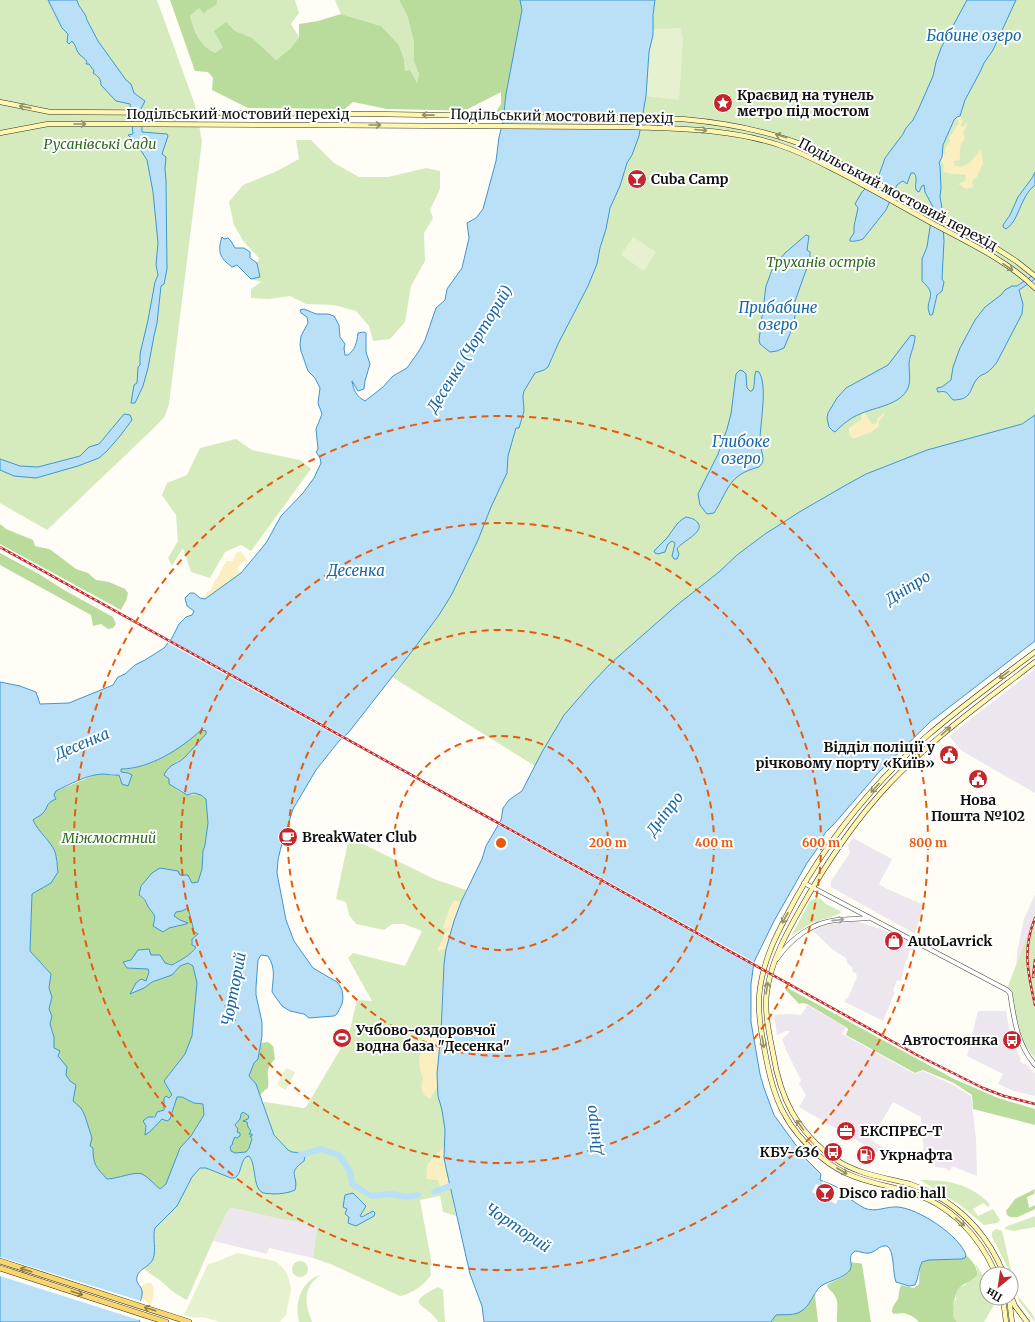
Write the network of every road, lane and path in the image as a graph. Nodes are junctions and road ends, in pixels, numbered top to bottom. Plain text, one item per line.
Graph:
1 (0, 102) edge
2 (0, 133) edge
3 (1035, 276) edge
4 (1035, 288) edge
5 (1035, 652) edge
6 (1035, 662) edge
7 (804, 884) junction
8 (812, 888) junction
9 (870, 918) junction
10 (774, 964) junction
11 (1035, 1065) edge
12 (0, 1262) edge
13 (992, 1266) edge
14 (1000, 1266) edge
15 (0, 1268) edge
16 (1011, 1306) edge
17 (1016, 1306) edge
18 (1005, 1307) joint
19 (166, 1322) edge
20 (188, 1322) edge
21 (1002, 1322) edge
22 (1006, 1322) edge
23 (1012, 1322) edge
24 (1027, 1322) edge

3 -> 1 main road, Подільський мостовий перехід
2 -> 4 main road, Подільський мостовий перехід
5 -> 7 main road
8 -> 6 main road
7 - 8 street
7 -> 13 main road
8 - 9 street
8 - 10 main road
10 -> 9 street
9 - 11 street
14 -> 10 main road
20 -> 12 main road
15 -> 19 main road
16 - 23 main road
17 - 24 main road
18 - 21 main road
18 - 22 main road

